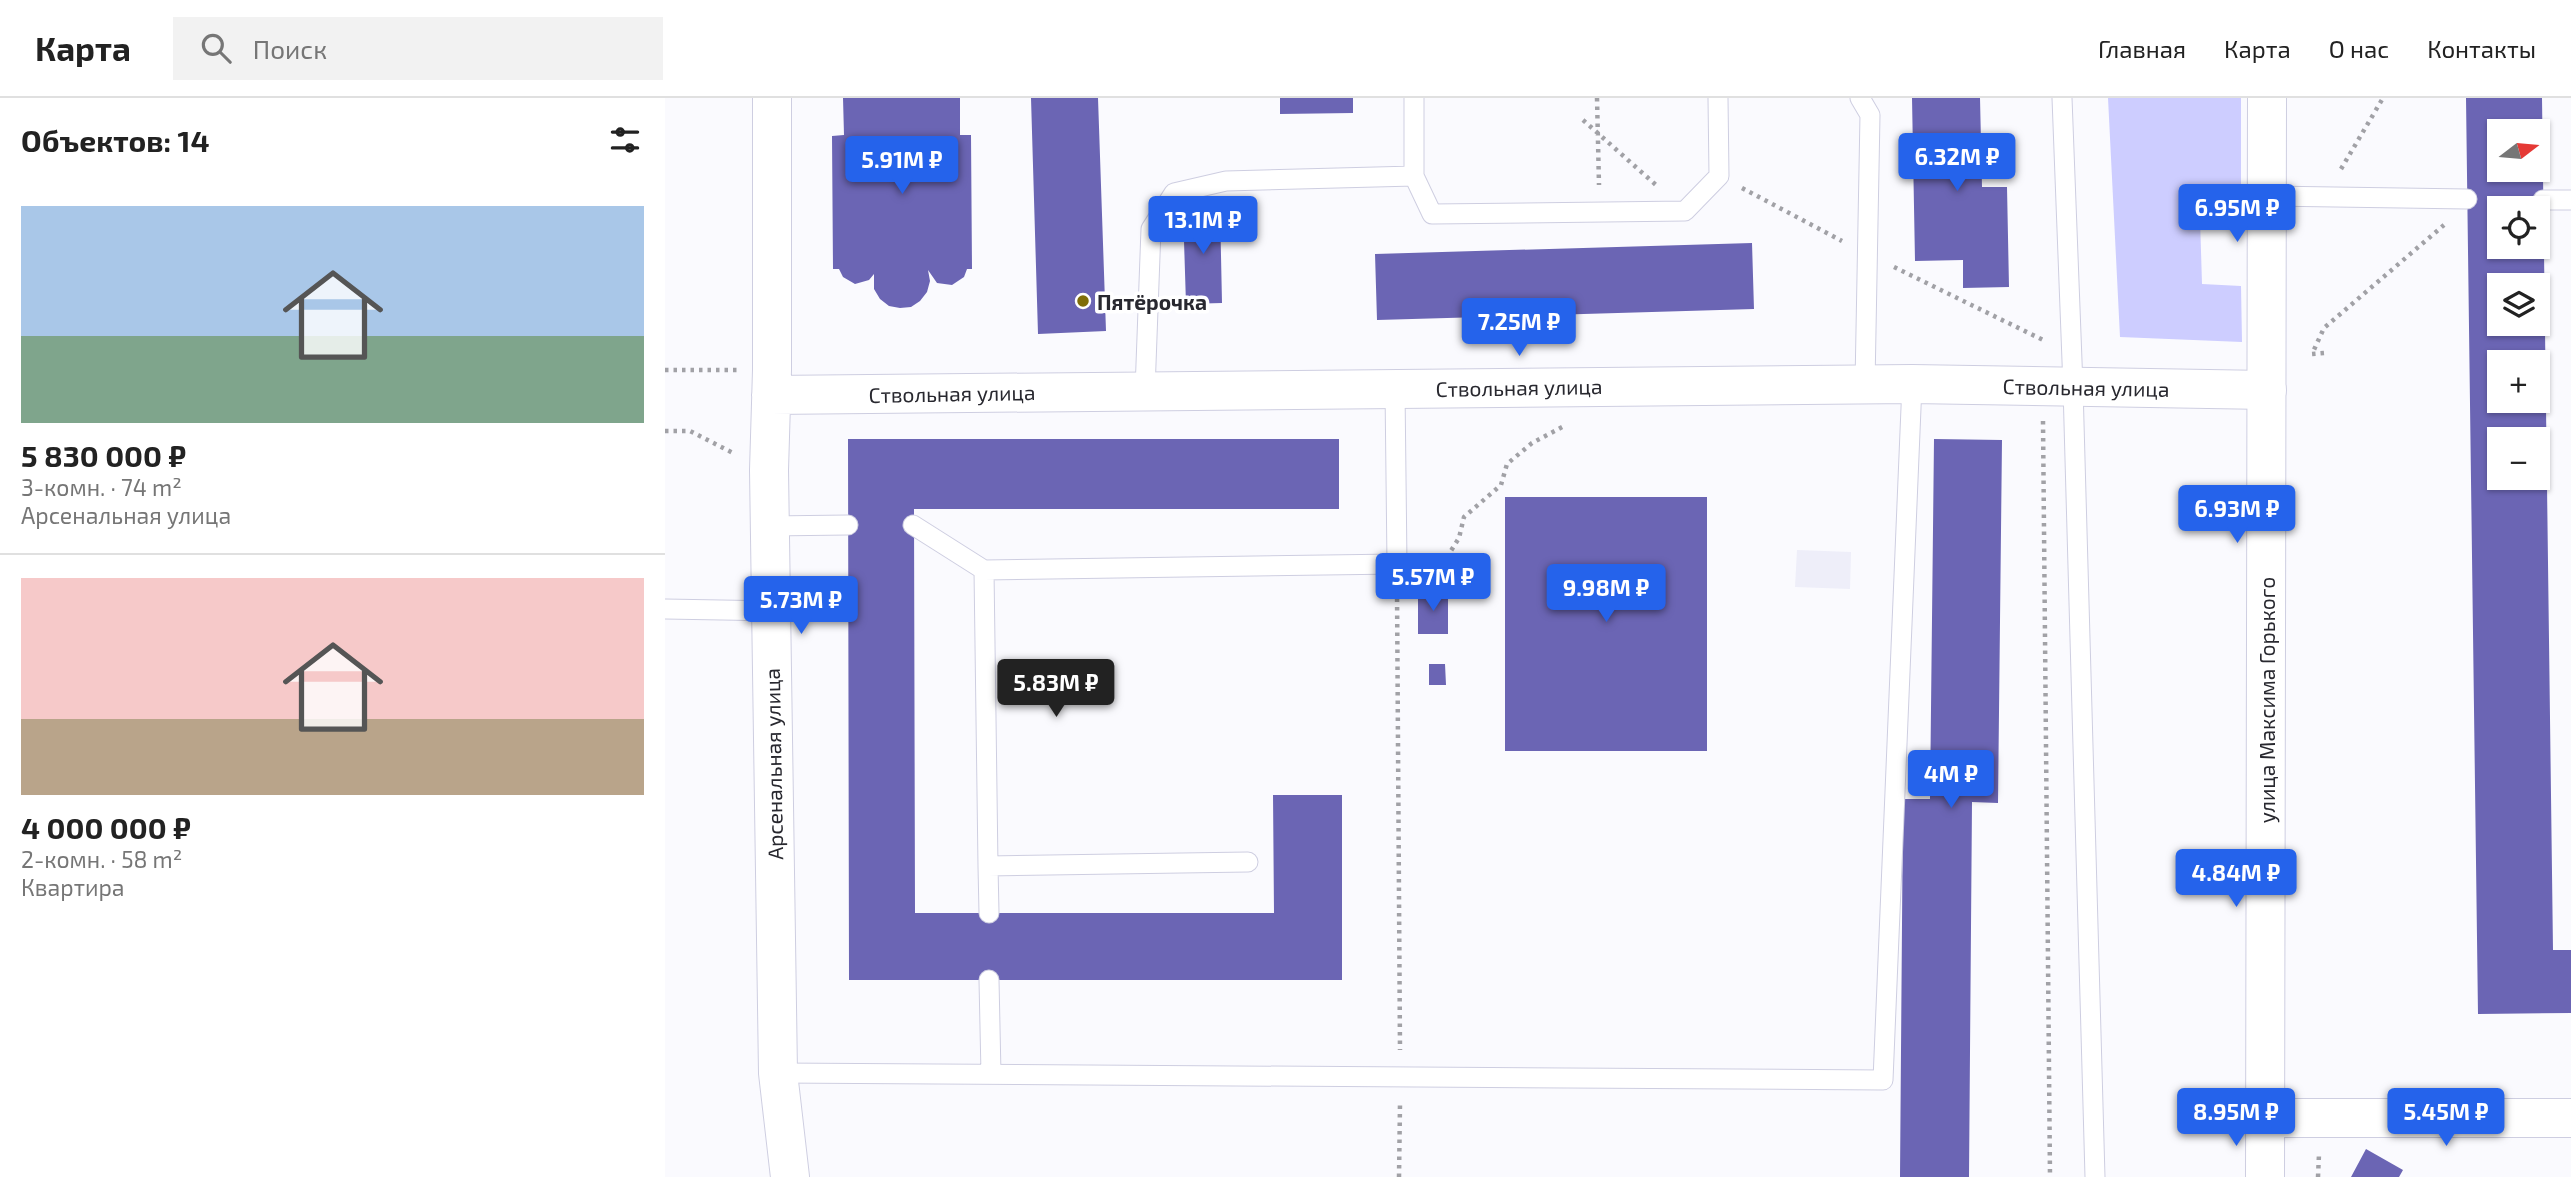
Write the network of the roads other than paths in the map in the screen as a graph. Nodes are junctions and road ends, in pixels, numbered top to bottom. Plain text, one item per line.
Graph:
1 (772, 98) edge
2 (1414, 98) edge
3 (1718, 98) edge
4 (1860, 98) edge
5 (2062, 98) edge
6 (2267, 98) edge
7 (1414, 176) junction
8 (2267, 197) junction
9 (2467, 199) road end
10 (2550, 200) edge
11 (2571, 200) edge
12 (771, 382) junction
13 (1865, 384) junction
14 (1912, 384) junction
15 (2058, 387) junction
16 (1395, 389) junction
17 (2267, 390) junction
18 (1145, 391) junction
19 (848, 525) dead end
20 (913, 525) dead end
21 (770, 526) junction
22 (984, 570) junction
23 (665, 609) edge
24 (771, 611) junction
25 (1248, 862) dead end
26 (988, 866) junction
27 (989, 913) dead end
28 (989, 980) dead end
29 (778, 1073) junction
30 (991, 1074) junction
31 (2266, 1118) junction
32 (2571, 1118) edge
33 (790, 1177) edge
34 (2095, 1177) edge
35 (2265, 1177) edge

1 - 12 street, Арсенальная улица
2 - 7 lane
3 - 7 lane
4 - 13 lane
5 - 15 lane
6 - 8 street, улица Максима Горького
7 - 18 lane
8 - 9 lane
8 - 17 street, улица Максима Горького
10 - 11 lane
12 - 18 street, Ствольная улица
12 - 21 street, Арсенальная улица
13 - 14 street, Ствольная улица
13 - 16 street, Ствольная улица
14 - 15 street, Ствольная улица
14 - 30 lane
15 - 17 street, Ствольная улица
15 - 34 lane
16 - 18 street, Ствольная улица
16 - 22 lane
17 - 31 street, улица Максима Горького
19 - 21 lane
20 - 22 lane
21 - 24 street, Арсенальная улица
22 - 26 lane
23 - 24 lane
24 - 29 street, Арсенальная улица
25 - 26 lane
26 - 27 lane
28 - 30 lane
29 - 30 lane
29 - 33 street, Арсенальная улица
31 - 32 street
31 - 35 street, улица Максима Горького

